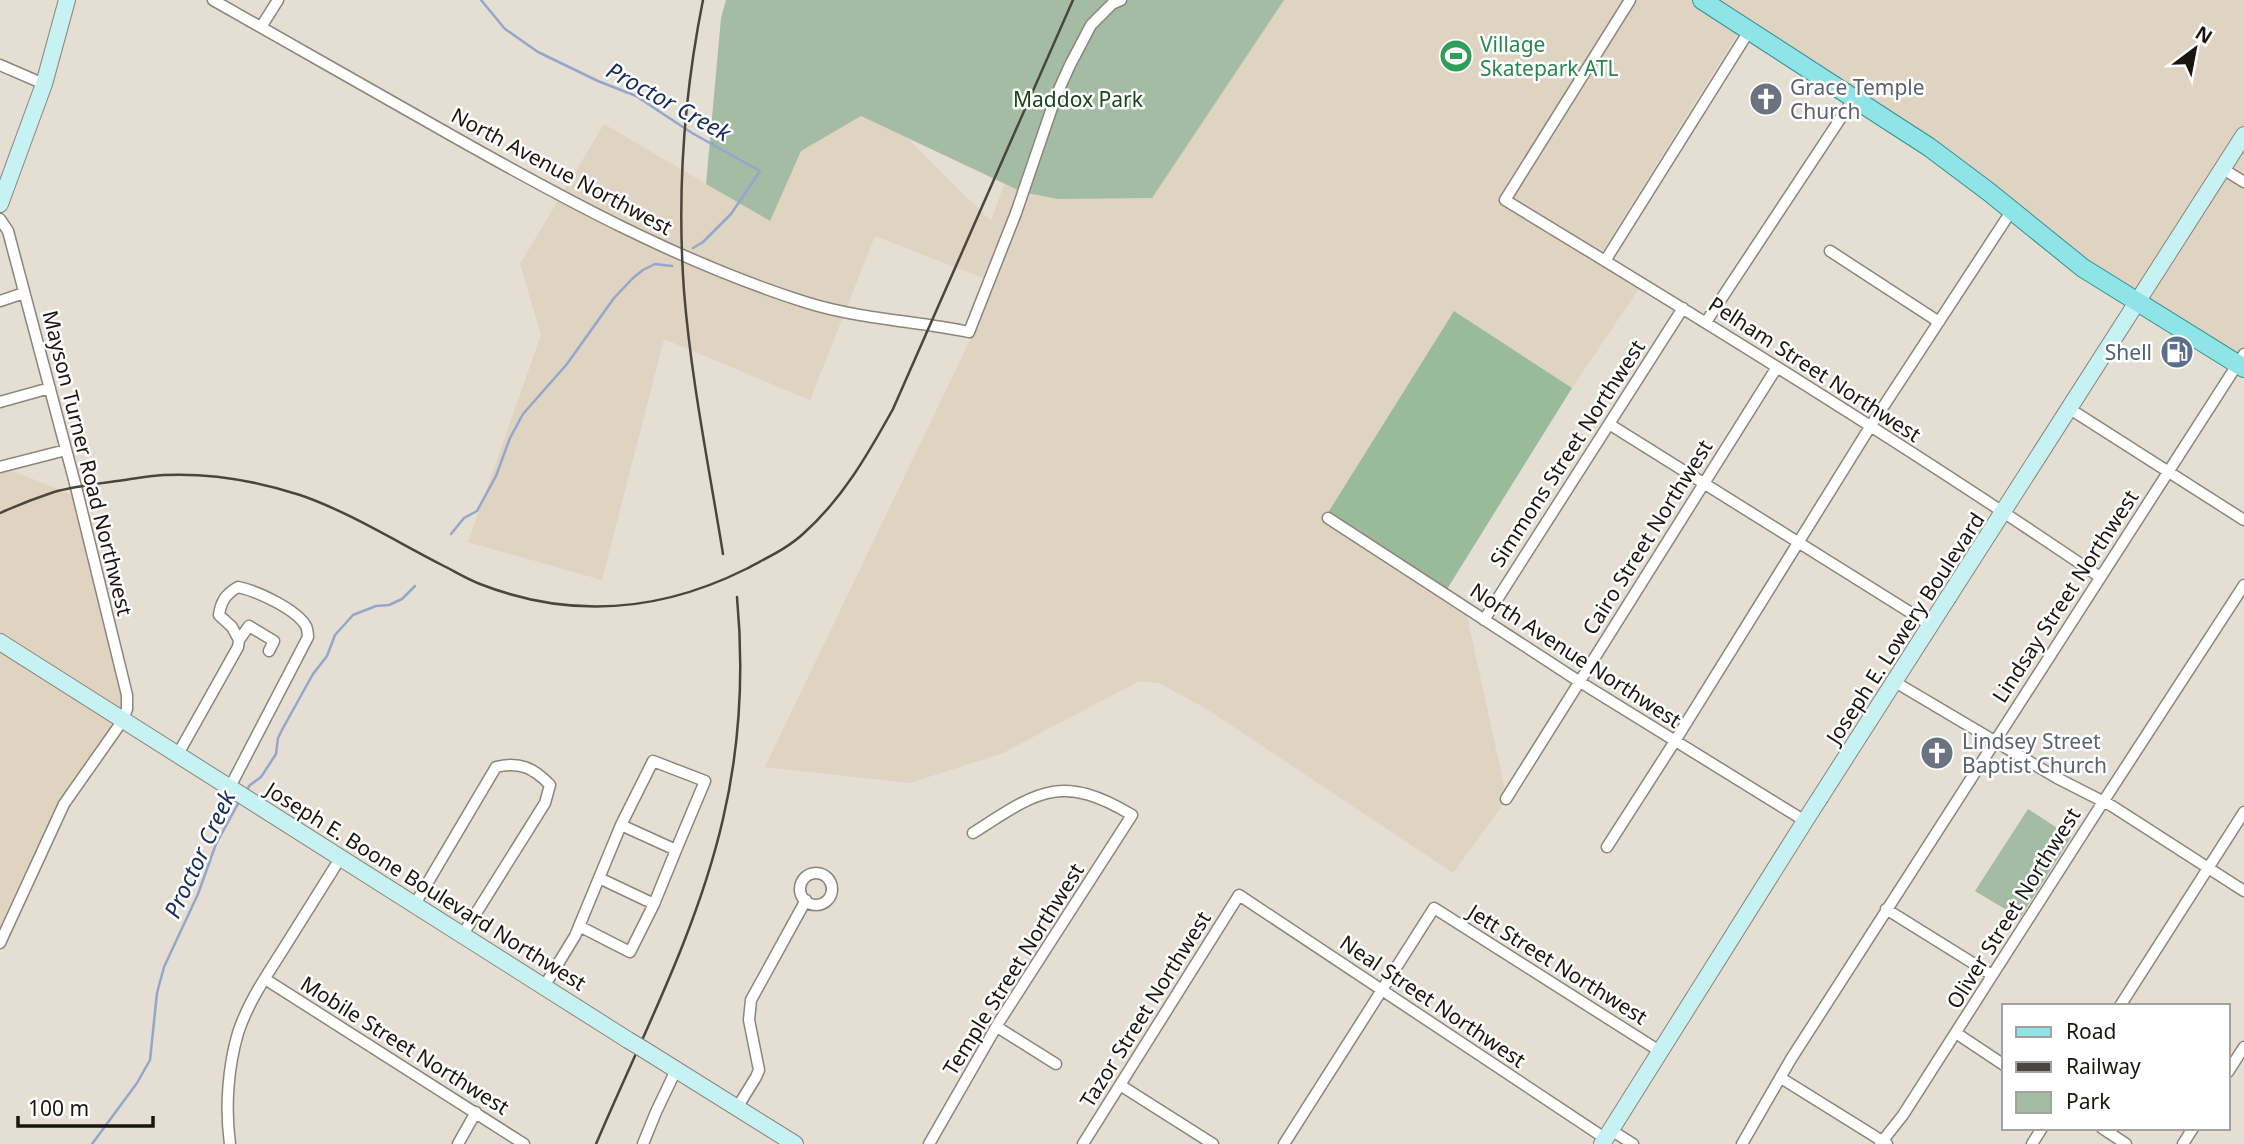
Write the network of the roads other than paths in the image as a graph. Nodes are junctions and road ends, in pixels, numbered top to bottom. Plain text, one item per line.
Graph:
1 (67, 0) edge
2 (213, 0) edge
3 (278, 0) edge
4 (1121, 0) edge
5 (1630, 0) edge
6 (1702, 0) edge
7 (261, 27) junction
8 (1749, 31) junction
9 (0, 65) edge
10 (44, 85) junction
11 (1854, 98) junction
12 (2244, 135) edge
13 (2223, 169) junction
14 (2244, 182) edge
15 (0, 204) edge
16 (2012, 210) junction
17 (0, 219) edge
18 (1830, 251) dead end
19 (1605, 261) junction
20 (24, 293) junction
21 (0, 301) edge
22 (2138, 302) junction
23 (1683, 308) junction
24 (1706, 322) junction
25 (1939, 322) junction
26 (2242, 362) edge
27 (1777, 367) junction
28 (50, 388) junction
29 (0, 402) edge
30 (2070, 409) junction
31 (1609, 424) junction
32 (1870, 427) junction
33 (66, 450) junction
34 (0, 467) edge
35 (2169, 472) junction
36 (1703, 483) junction
37 (2004, 511) junction
38 (1328, 518) dead end
39 (2244, 520) edge
40 (1799, 543) junction
41 (2100, 577) junction
42 (2244, 584) edge
43 (1484, 620) junction
44 (1932, 626) junction
45 (239, 640) junction
46 (0, 642) edge
47 (269, 651) dead end
48 (1580, 682) junction
49 (1895, 682) junction
50 (123, 720) junction
51 (1675, 741) junction
52 (1994, 741) junction
53 (178, 754) junction
54 (233, 789) junction
55 (1506, 799) dead end
56 (2102, 802) junction
57 (2244, 812) edge
58 (1805, 821) junction
59 (621, 825) junction
60 (973, 833) dead end
61 (1607, 847) dead end
62 (676, 850) junction
63 (341, 857) junction
64 (2208, 868) junction
65 (599, 878) junction
66 (2244, 891) edge
67 (1239, 895) joint
68 (806, 900) dead end
69 (415, 904) junction
70 (654, 904) junction
71 (1886, 909) junction
72 (579, 926) junction
73 (463, 934) junction
74 (0, 943) edge
75 (1992, 975) junction
76 (265, 979) junction
77 (545, 985) junction
78 (1382, 990) junction
79 (2121, 1004) edge
80 (997, 1027) junction
81 (1956, 1033) junction
82 (2244, 1047) edge
83 (1661, 1052) junction
84 (1056, 1064) dead end
85 (2002, 1064) edge
86 (2230, 1069) edge
87 (676, 1070) junction
88 (1781, 1078) junction
89 (1120, 1085) junction
90 (737, 1108) junction
91 (475, 1112) junction
92 (2105, 1130) edge
93 (1606, 1137) edge
94 (1747, 1142) edge
95 (1883, 1143) edge
96 (230, 1144) edge
97 (458, 1144) edge
98 (524, 1144) edge
99 (643, 1144) edge
100 (795, 1144) edge
101 (929, 1144) edge
102 (1083, 1144) edge
103 (1213, 1144) edge
104 (1284, 1144) edge
105 (1633, 1144) edge
106 (2126, 1144) edge

1 - 10 main road
2 - 7 street, North Avenue Northwest
3 - 7 street
4 - 7 street, North Avenue Northwest
5 - 19 street, Pelham Street Northwest
6 - 8 main road
8 - 11 main road
8 - 19 street
9 - 10 street
10 - 15 main road
11 - 16 main road
11 - 24 street
12 - 13 main road, Joseph E. Lowery Boulevard
13 - 14 street
13 - 22 main road, Joseph E. Lowery Boulevard
16 - 22 main road
16 - 25 street
17 - 20 street, Mayson Turner Road Northwest
18 - 25 street
19 - 23 street, Pelham Street Northwest
20 - 21 street
20 - 28 street, Mayson Turner Road Northwest
22 - 26 main road
22 - 30 main road, Joseph E. Lowery Boulevard
23 - 24 street, Pelham Street Northwest
23 - 31 street, Simmons Street Northwest
24 - 27 street, Pelham Street Northwest
25 - 32 street
26 - 35 street, Lindsay Street Northwest
27 - 32 street, Pelham Street Northwest
27 - 36 street, Cairo Street Northwest
28 - 29 street
28 - 33 street, Mayson Turner Road Northwest
30 - 35 street
30 - 37 main road, Joseph E. Lowery Boulevard
31 - 36 street
31 - 43 street, Simmons Street Northwest
32 - 37 street, Pelham Street Northwest
32 - 40 street
33 - 34 street
33 - 50 street, Mayson Turner Road Northwest
35 - 39 street
35 - 41 street, Lindsay Street Northwest
36 - 40 street
36 - 48 street, Cairo Street Northwest
37 - 41 street, Pelham Street Northwest
37 - 44 main road, Joseph E. Lowery Boulevard
38 - 43 street, North Avenue Northwest
40 - 44 street
40 - 51 street
41 - 52 street, Lindsay Street Northwest
42 - 56 street, Oliver Street Northwest
43 - 48 street, North Avenue Northwest
44 - 49 main road, Joseph E. Lowery Boulevard
45 - 47 street
45 - 53 street
45 - 54 street
46 - 50 main road, Joseph E. Boone Boulevard Northwest
48 - 51 street, North Avenue Northwest
48 - 55 street, Cairo Street Northwest
49 - 52 street
49 - 58 main road, Joseph E. Lowery Boulevard
50 - 53 main road, Joseph E. Boone Boulevard Northwest
50 - 74 street
51 - 58 street, North Avenue Northwest
51 - 61 street
52 - 56 street
52 - 71 street, Lindsay Street Northwest
53 - 54 main road, Joseph E. Boone Boulevard Northwest
54 - 63 main road, Joseph E. Boone Boulevard Northwest
56 - 64 street
56 - 75 street, Oliver Street Northwest
57 - 64 street
58 - 83 main road, Joseph E. Lowery Boulevard
59 - 62 street
59 - 62 street
59 - 65 street
60 - 80 street, Temple Street Northwest
62 - 70 street
63 - 69 main road, Joseph E. Boone Boulevard Northwest
63 - 76 street
64 - 66 street
64 - 79 street
65 - 70 street
65 - 72 street
67 - 78 street, Neal Street Northwest
67 - 89 street, Tazor Street Northwest
68 - 90 street
69 - 73 main road, Joseph E. Boone Boulevard Northwest
69 - 73 street
70 - 72 street
71 - 75 street
71 - 88 street, Lindsay Street Northwest
72 - 77 street
73 - 77 main road, Joseph E. Boone Boulevard Northwest
75 - 81 street, Oliver Street Northwest
76 - 91 street, Mobile Street Northwest
76 - 96 street
77 - 87 main road, Joseph E. Boone Boulevard Northwest, bridge
78 - 83 street, Jett Street Northwest
78 - 93 street, Neal Street Northwest
78 - 104 street
80 - 84 street
80 - 101 street, Temple Street Northwest
81 - 85 street
81 - 95 street, Oliver Street Northwest
82 - 86 street
83 - 93 main road, Joseph E. Lowery Boulevard
87 - 90 main road, Joseph E. Boone Boulevard Northwest
87 - 99 street
88 - 94 street, Lindsay Street Northwest
88 - 95 street
89 - 102 street, Tazor Street Northwest
89 - 103 street
90 - 100 main road, Joseph E. Boone Boulevard Northwest
91 - 97 street
91 - 98 street, Mobile Street Northwest
92 - 106 street
93 - 105 street, Neal Street Northwest

